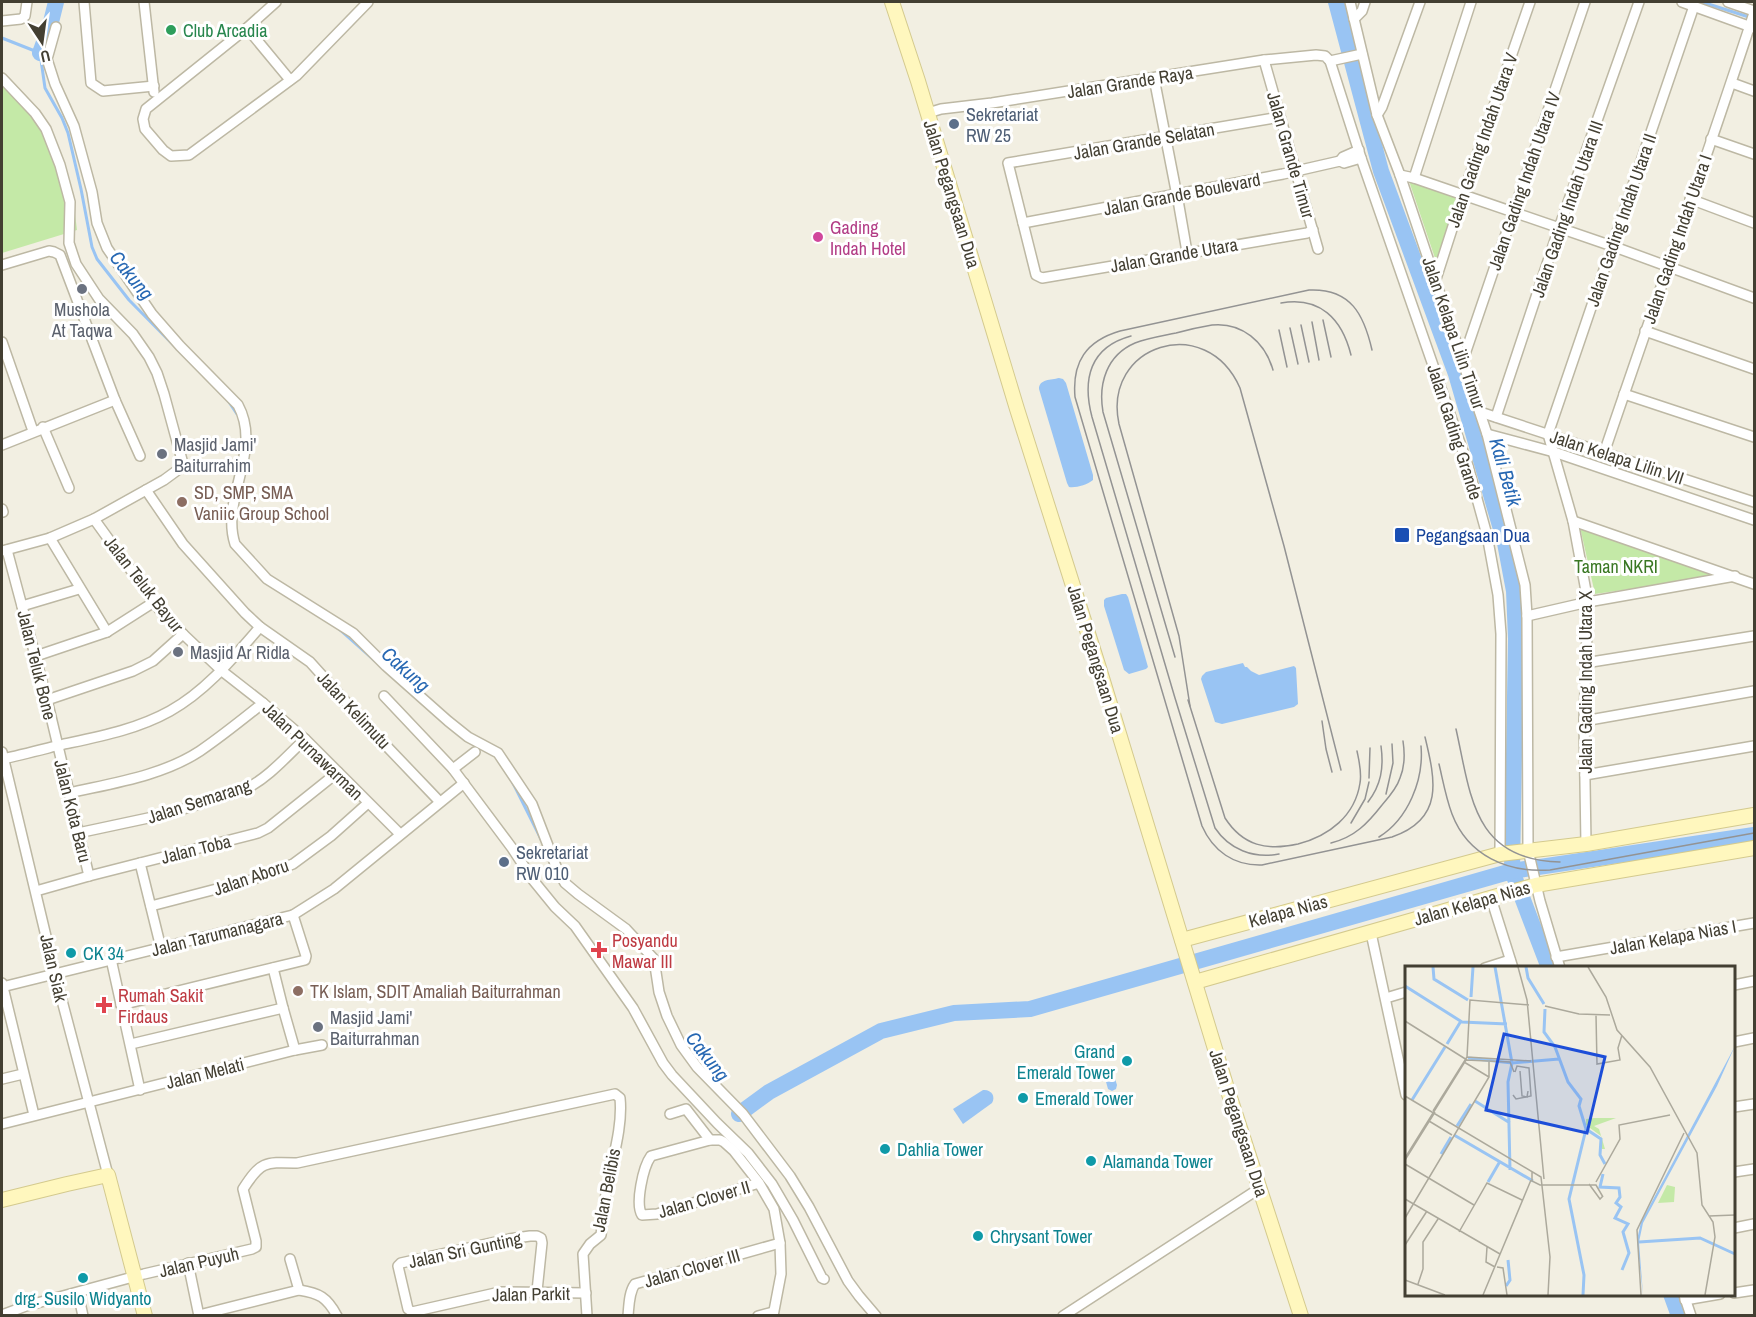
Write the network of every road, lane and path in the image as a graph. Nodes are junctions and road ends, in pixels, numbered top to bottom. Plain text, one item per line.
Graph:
1 (27, 2) edge
2 (84, 2) edge
3 (144, 2) edge
4 (276, 2) edge
5 (368, 2) edge
6 (892, 2) edge
7 (1350, 2) edge
8 (1365, 2) edge
9 (1420, 2) edge
10 (1471, 2) edge
11 (1530, 2) edge
12 (1585, 2) edge
13 (1639, 2) edge
14 (1682, 2) edge
15 (1728, 2) edge
16 (1694, 6) junction
17 (1753, 19) edge
18 (2, 21) edge
19 (1355, 22) junction
20 (56, 27) dead end
21 (247, 28) junction
22 (1360, 53) junction
23 (1264, 60) junction
24 (1332, 60) junction
25 (2, 78) edge
26 (1154, 78) junction
27 (290, 80) junction
28 (1732, 83) junction
29 (154, 86) junction
30 (1755, 91) edge
31 (156, 101) junction
32 (928, 113) junction
33 (1377, 115) junction
34 (1281, 117) junction
35 (1166, 137) junction
36 (1711, 139) junction
37 (1360, 154) junction
38 (1755, 154) edge
39 (1297, 172) junction
40 (1400, 175) junction
41 (1414, 178) junction
42 (1177, 195) junction
43 (1463, 195) junction
44 (1690, 199) junction
45 (1513, 213) junction
46 (1023, 223) junction
47 (1755, 223) edge
48 (1559, 228) junction
49 (1313, 230) junction
50 (1612, 246) junction
51 (1318, 249) dead end
52 (1187, 252) junction
53 (2, 266) edge
54 (1669, 267) junction
55 (1436, 279) junction
56 (1755, 298) edge
57 (1645, 331) junction
58 (2, 342) edge
59 (1463, 360) junction
60 (1755, 369) edge
61 (1624, 394) junction
62 (115, 400) junction
63 (1480, 412) junction
64 (1496, 417) junction
65 (38, 429) junction
66 (1487, 434) junction
67 (1548, 434) junction
68 (1755, 437) edge
69 (2, 445) edge
70 (1554, 452) junction
71 (1604, 453) junction
72 (140, 456) dead end
73 (69, 488) dead end
74 (146, 490) junction
75 (1755, 502) edge
76 (94, 519) junction
77 (1755, 520) edge
78 (1573, 521) junction
79 (50, 538) junction
80 (4, 551) edge
81 (1735, 576) junction
82 (1755, 584) edge
83 (79, 589) junction
84 (154, 602) junction
85 (1588, 602) junction
86 (22, 606) junction
87 (1527, 616) junction
88 (260, 627) junction
89 (107, 632) junction
90 (183, 634) junction
91 (1755, 636) edge
92 (36, 656) junction
93 (1585, 663) junction
94 (222, 671) junction
95 (1755, 691) edge
96 (384, 696) dead end
97 (47, 700) junction
98 (263, 703) junction
99 (1584, 721) junction
100 (305, 739) junction
101 (58, 746) junction
102 (1755, 746) edge
103 (475, 752) dead end
104 (2, 757) edge
105 (453, 769) junction
106 (338, 772) junction
107 (1585, 776) junction
108 (464, 783) junction
109 (69, 793) junction
110 (440, 802) junction
111 (368, 803) junction
112 (1755, 815) edge
113 (78, 833) junction
114 (400, 834) junction
115 (1586, 844) junction
116 (1754, 850) edge
117 (1504, 854) junction
118 (1528, 855) junction
119 (140, 863) junction
120 (89, 876) junction
121 (1394, 882) joint
122 (1533, 884) junction
123 (36, 891) junction
124 (1491, 898) junction
125 (151, 906) junction
126 (293, 915) junction
127 (1755, 923) edge
128 (1371, 933) junction
129 (1183, 944) junction
130 (161, 948) junction
131 (1556, 957) junction
132 (111, 959) junction
133 (1512, 964) edge
134 (1559, 966) edge
135 (273, 968) junction
136 (55, 974) junction
137 (1194, 980) junction
138 (1755, 981) edge
139 (1735, 985) edge
140 (2, 986) edge
141 (1405, 993) edge
142 (1386, 998) junction
143 (121, 1005) junction
144 (283, 1008) junction
145 (13, 1030) junction
146 (2, 1033) edge
147 (1755, 1038) edge
148 (1735, 1042) edge
149 (131, 1044) junction
150 (322, 1046) dead end
151 (1405, 1048) edge
152 (295, 1050) junction
153 (1396, 1050) junction
154 (23, 1074) junction
155 (2, 1079) edge
156 (1405, 1087) edge
157 (140, 1090) junction
158 (87, 1102) junction
159 (1755, 1104) edge
160 (1735, 1107) edge
161 (670, 1114) dead end
162 (34, 1115) junction
163 (2, 1124) edge
164 (710, 1140) junction
165 (1755, 1169) edge
166 (1735, 1172) edge
167 (108, 1175) junction
168 (759, 1183) junction
169 (1260, 1188) junction
170 (2, 1200) edge
171 (1755, 1224) edge
172 (1735, 1228) edge
173 (256, 1241) joint
174 (780, 1243) junction
175 (290, 1259) dead end
176 (188, 1263) junction
177 (135, 1276) junction
178 (824, 1279) dead end
179 (299, 1290) junction
180 (1755, 1290) edge
181 (537, 1291) junction
182 (78, 1293) junction
183 (586, 1293) junction
184 (1735, 1293) edge
185 (1684, 1297) edge
186 (408, 1309) joint
187 (772, 1314) edge
188 (2, 1315) edge
189 (199, 1315) edge
190 (83, 1316) edge
191 (145, 1316) edge
192 (337, 1316) edge
193 (587, 1316) edge
194 (628, 1316) edge
195 (758, 1316) edge
196 (876, 1316) edge
197 (1063, 1316) edge
198 (1301, 1316) edge
199 (1691, 1316) edge

1 - 18 street
2 - 29 street
3 - 29 street
4 - 21 street
5 - 27 street
6 - 32 street, Jalan Pegangsaan Dua
7 - 19 street, Jalan Kelapa Lilin Timur
8 - 19 street
9 - 33 street
10 - 41 street
11 - 43 street, Jalan Gading Indah Utara V
12 - 45 street, Jalan Gading Indah Utara IV
13 - 48 street, Jalan Gading Indah Utara III
14 - 16 street
15 - 17 street
16 - 17 street
16 - 50 street, Jalan Gading Indah Utara II
17 - 28 street, Jalan Gading Indah Utara I
19 - 22 street, Jalan Kelapa Lilin Timur
20 - 196 street
21 - 27 street
21 - 31 street
22 - 24 street, Jalan Grande Raya
22 - 33 street, Jalan Kelapa Lilin Timur
23 - 24 street, Jalan Grande Raya
23 - 26 street, Jalan Grande Raya
23 - 34 street, Jalan Grande Timur
24 - 37 street, Jalan Gading Grande
25 - 74 street
26 - 32 street, Jalan Grande Raya
26 - 35 street
27 - 31 street
28 - 30 street
28 - 36 street, Jalan Gading Indah Utara I
29 - 31 street
32 - 129 street, Jalan Pegangsaan Dua
33 - 40 street, Jalan Kelapa Lilin Timur
34 - 35 street, Jalan Grande Selatan
34 - 39 street, Jalan Grande Timur
35 - 42 street
35 - 46 street, Jalan Grande Selatan
36 - 38 street
36 - 44 street, Jalan Gading Indah Utara I
37 - 39 street, Jalan Grande Boulevard
37 - 117 street, Jalan Gading Grande
39 - 42 street, Jalan Grande Boulevard
39 - 49 street, Jalan Grande Timur
40 - 41 street
40 - 55 street, Jalan Kelapa Lilin Timur
41 - 43 street
42 - 46 street, Jalan Grande Boulevard
42 - 52 street
43 - 45 street
43 - 55 street, Jalan Gading Indah Utara V
44 - 47 street
44 - 54 street, Jalan Gading Indah Utara I
45 - 48 street
45 - 59 street, Jalan Gading Indah Utara IV
46 - 52 street, Jalan Grande Utara
48 - 50 street
48 - 64 street, Jalan Gading Indah Utara III
49 - 51 street, Jalan Grande Timur
49 - 52 street, Jalan Grande Utara
50 - 54 street
50 - 67 street, Jalan Gading Indah Utara II
53 - 62 street
54 - 56 street
54 - 57 street, Jalan Gading Indah Utara I
55 - 59 street, Jalan Kelapa Lilin Timur
57 - 60 street
57 - 61 street, Jalan Gading Indah Utara I
58 - 65 street
59 - 63 street, Jalan Kelapa Lilin Timur
61 - 68 street
61 - 71 street, Jalan Gading Indah Utara I
62 - 65 street
62 - 72 street
63 - 64 street, Jalan Kelapa Lilin VII
63 - 66 street, Jalan Kelapa Lilin Timur
64 - 67 street, Jalan Kelapa Lilin VII
65 - 69 street
65 - 73 street
66 - 70 street, Jalan Kelapa Lilin VII
66 - 87 street, Jalan Kelapa Lilin Timur
67 - 70 street, Jalan Gading Indah Utara X
67 - 71 street, Jalan Kelapa Lilin VII
70 - 77 street, Jalan Kelapa Lilin VII
70 - 78 street, Jalan Gading Indah Utara X
71 - 75 street, Jalan Kelapa Lilin VII
74 - 76 street
74 - 88 street, Jalan Kelimutu
76 - 79 street
76 - 84 street, Jalan Teluk Bayur
78 - 81 street
78 - 85 street, Jalan Gading Indah Utara X
79 - 80 street
79 - 83 street
80 - 86 street, Jalan Teluk Bone
81 - 82 street
81 - 85 street
83 - 86 street
83 - 89 street
84 - 89 street
84 - 90 street, Jalan Teluk Bayur
85 - 87 street
85 - 93 street, Jalan Gading Indah Utara X
86 - 92 street, Jalan Teluk Bone
87 - 118 street, Jalan Kelapa Lilin Timur
88 - 94 street, Jalan Siak
88 - 110 street, Jalan Kelimutu
89 - 92 street
90 - 94 street, Jalan Teluk Bayur
90 - 97 street
91 - 93 street
92 - 97 street, Jalan Teluk Bone
93 - 99 street, Jalan Gading Indah Utara X
94 - 98 street, Jalan Purnawarman
94 - 101 street, Jalan Siak
95 - 99 street
96 - 105 street
97 - 101 street, Jalan Teluk Bone
98 - 100 street, Jalan Purnawarman
98 - 109 street
99 - 107 street, Jalan Gading Indah Utara X
100 - 106 street, Jalan Purnawarman
100 - 113 street, Jalan Semarang
101 - 104 street, Jalan Siak
101 - 109 street, Jalan Kota Baru
102 - 107 street
103 - 105 street
104 - 123 street, Jalan Siak
105 - 108 street
106 - 111 street, Jalan Purnawarman
106 - 119 street, Jalan Toba
107 - 115 street, Jalan Gading Indah Utara X
108 - 110 street, Jalan Tarumanagara
108 - 178 street
109 - 113 street, Jalan Kota Baru
110 - 114 street, Jalan Tarumanagara
111 - 114 street, Jalan Purnawarman
111 - 125 street, Jalan Aboru
112 - 115 street, Jalan Kelapa Nias
113 - 120 street, Jalan Kota Baru
114 - 126 street, Jalan Tarumanagara
115 - 118 street, Jalan Kelapa Nias
116 - 122 street, Jalan Kelapa Nias
117 - 118 street, Jalan Kelapa Nias
117 - 121 street, Jalan Kelapa Nias
118 - 122 street, Jalan Kelapa Lilin Timur
119 - 120 street, Jalan Toba
119 - 125 street
120 - 123 street, Jalan Toba
121 - 129 street, Kelapa Nias
122 - 124 street, Jalan Kelapa Nias
122 - 131 street, Jalan Kelapa Lilin Timur
123 - 136 street, Jalan Siak
124 - 128 street, Jalan Kelapa Nias
124 - 133 street
125 - 130 street
126 - 130 street, Jalan Tarumanagara
126 - 135 street
127 - 131 street, Jalan Kelapa Nias I
128 - 137 street, Jalan Kelapa Nias
128 - 142 street
129 - 137 street, Jalan Pegangsaan Dua
130 - 132 street, Jalan Tarumanagara
131 - 134 street, Jalan Kelapa Lilin Timur
132 - 136 street, Jalan Tarumanagara
132 - 143 street
135 - 143 street
135 - 144 street
136 - 140 street, Jalan Tarumanagara
136 - 158 street, Jalan Siak
137 - 169 street, Jalan Pegangsaan Dua
138 - 139 street
140 - 145 street
141 - 142 street
142 - 153 street
143 - 149 street
144 - 149 street
144 - 152 street
145 - 146 street
145 - 154 street
147 - 148 street
149 - 157 street
150 - 152 street, Jalan Melati
151 - 153 street
152 - 157 street, Jalan Melati
153 - 156 street
154 - 155 street
154 - 162 street
157 - 158 street, Jalan Melati
158 - 162 street, Jalan Melati
158 - 167 street, Jalan Siak
159 - 160 street
161 - 164 street
162 - 163 street, Jalan Melati
164 - 168 street
164 - 168 street, Jalan Clover II
165 - 166 street
167 - 170 street
167 - 177 street
168 - 174 street
169 - 197 street
169 - 198 street, Jalan Pegangsaan Dua
171 - 172 street
173 - 176 street, Jalan Puyuh
173 - 183 street, Jalan Belibis
174 - 187 street
174 - 194 street, Jalan Clover III
175 - 179 street
176 - 177 street, Jalan Puyuh
176 - 189 street
177 - 182 street, Jalan Puyuh
177 - 191 street
179 - 189 street
179 - 192 street
180 - 184 street
181 - 183 street, Jalan Parkit
181 - 186 street, Jalan Parkit
181 - 186 street, Jalan Sri Gunting
182 - 188 street, Jalan Puyuh
182 - 190 street
183 - 193 street, Jalan Belibis
185 - 199 street
187 - 195 street

